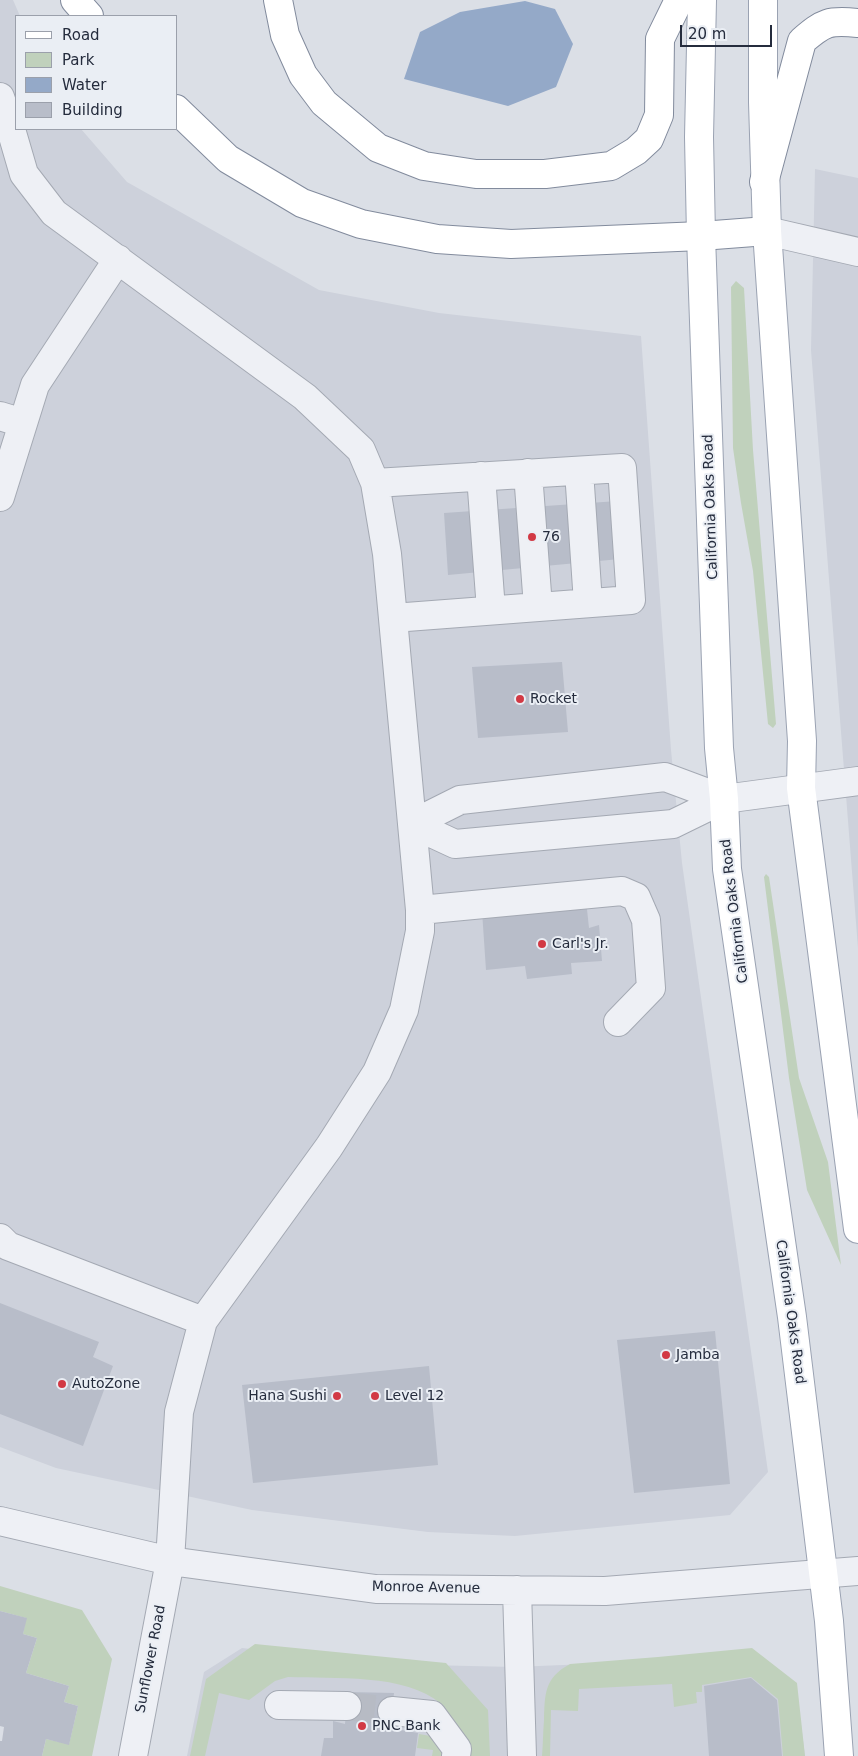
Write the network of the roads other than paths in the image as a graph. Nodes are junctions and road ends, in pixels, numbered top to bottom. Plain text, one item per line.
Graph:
1 (75, 0) edge
2 (278, 0) edge
3 (679, 0) edge
4 (702, 0) edge
5 (763, 0) edge
6 (88, 15) edge
7 (858, 23) edge
8 (0, 97) edge
9 (178, 111) edge
10 (764, 182) junction
11 (766, 231) junction
12 (701, 236) junction
13 (858, 252) edge
14 (118, 260) junction
15 (11, 419) edge
16 (579, 471) junction
17 (528, 474) junction
18 (481, 476) junction
19 (374, 483) junction
20 (0, 497) edge
21 (588, 603) junction
22 (538, 607) junction
23 (491, 610) junction
24 (393, 618) junction
25 (858, 781) edge
26 (801, 788) junction
27 (724, 799) junction
28 (412, 824) junction
29 (420, 910) junction
30 (618, 1022) dead end
31 (858, 1230) edge
32 (0, 1238) edge
33 (203, 1321) junction
34 (0, 1521) edge
35 (170, 1561) junction
36 (858, 1571) edge
37 (823, 1575) junction
38 (517, 1590) junction
39 (279, 1705) dead end
40 (347, 1706) tunnel mouth
41 (392, 1710) tunnel mouth
42 (132, 1756) edge
43 (456, 1756) edge
44 (522, 1756) edge
45 (839, 1756) edge

1 - 6 main road
2 - 3 main road
4 - 12 main road, California Oaks Road
5 - 10 main road
7 - 10 main road
8 - 14 street
9 - 12 main road
10 - 11 main road
11 - 12 main road
11 - 13 street
11 - 26 main road
12 - 27 main road, California Oaks Road
14 - 15 street
14 - 19 street
15 - 20 street
16 - 17 street
16 - 21 street
16 - 21 street
17 - 18 street
17 - 22 street
18 - 19 street
18 - 23 street
19 - 24 street
21 - 22 street
22 - 23 street
23 - 24 street
24 - 28 street
25 - 26 street
26 - 27 street
26 - 31 main road
27 - 28 street
27 - 28 street
27 - 37 main road, California Oaks Road
28 - 29 street
29 - 30 street
29 - 33 street
32 - 33 street
33 - 35 street, Sunflower Road
34 - 35 street, Monroe Avenue
35 - 38 street, Monroe Avenue
35 - 42 street, Sunflower Road
36 - 37 street, Monroe Avenue
37 - 38 street, Monroe Avenue
37 - 45 main road, California Oaks Road
38 - 44 street
39 - 40 street
41 - 43 street

